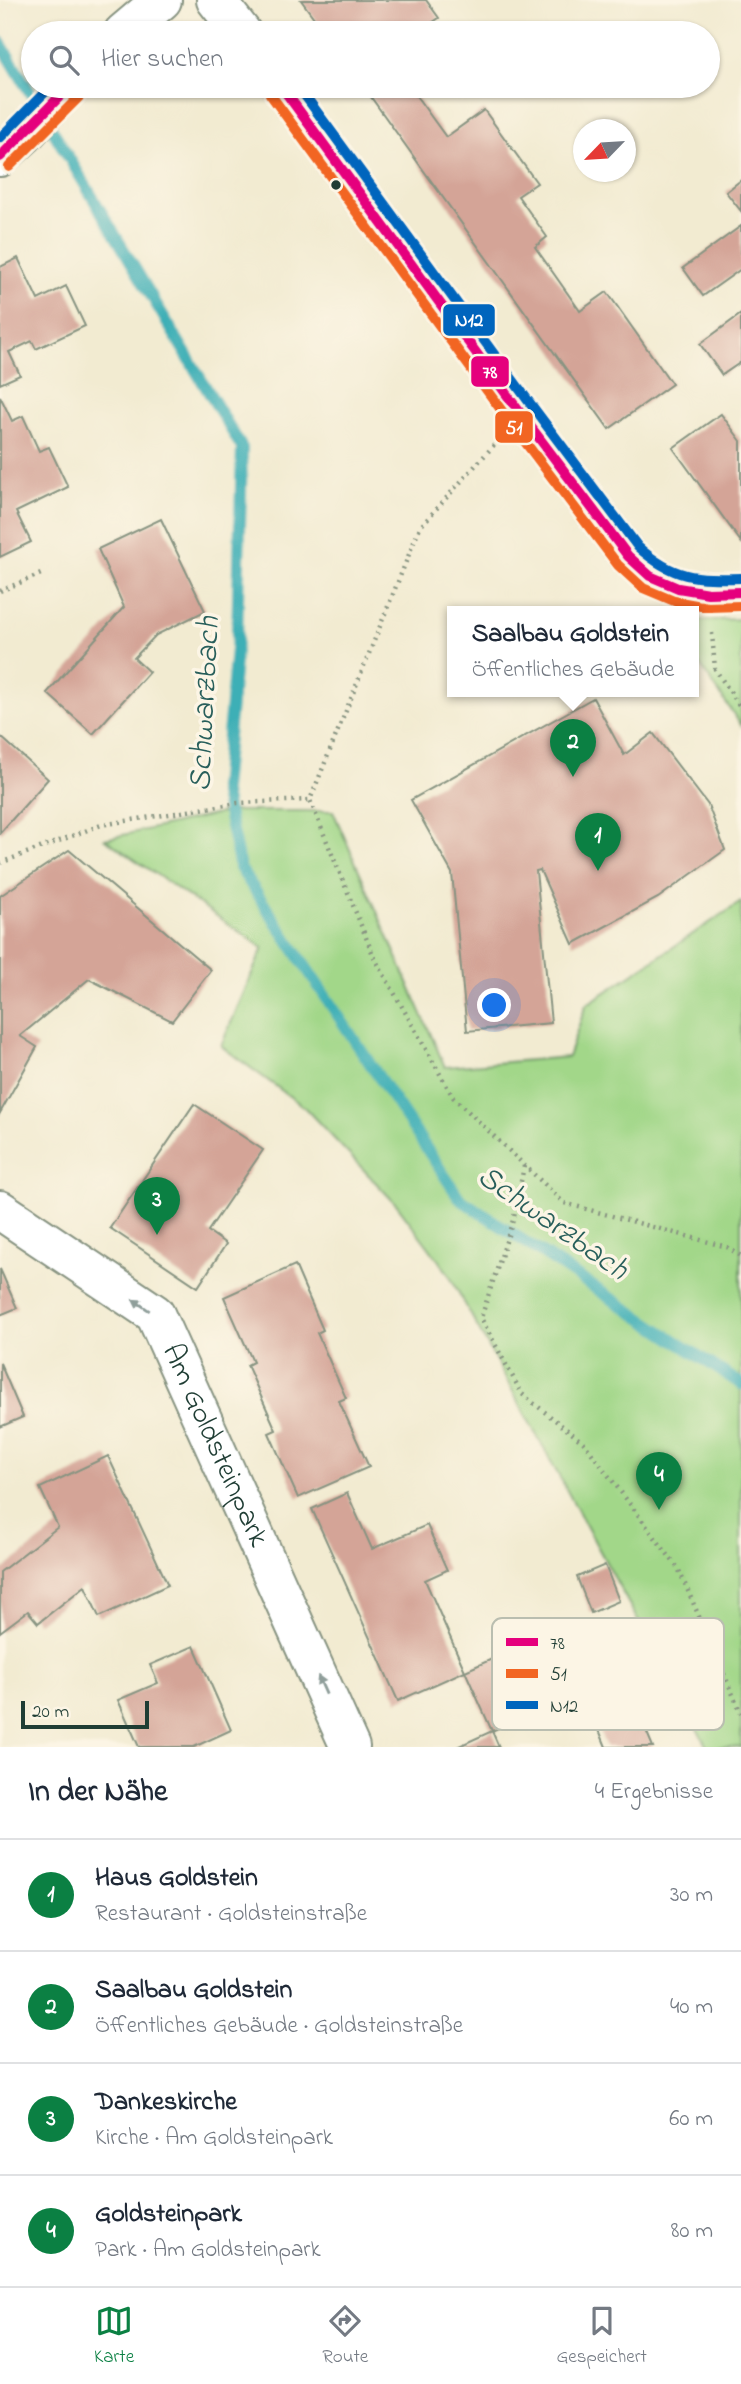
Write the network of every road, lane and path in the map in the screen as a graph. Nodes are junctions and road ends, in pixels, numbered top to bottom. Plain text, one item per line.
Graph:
1 (162, 0) edge
2 (216, 0) edge
3 (137, 21) edge
4 (233, 21) edge
5 (59, 98) edge
6 (290, 98) edge
7 (13, 146) edge
8 (522, 414) junction
9 (41, 574) dead end
10 (0, 591) edge
11 (724, 592) edge
12 (741, 708) edge
13 (310, 800) junction
14 (0, 863) edge
15 (524, 1165) junction
16 (0, 1210) edge
17 (741, 1256) edge
18 (700, 1618) edge
19 (724, 1674) edge
20 (741, 1713) edge
21 (350, 1747) edge

1 - 3 street
2 - 4 street
5 - 7 street
6 - 8 street
8 - 11 street
8 - 13 path
9 - 10 path
11 - 12 path
13 - 14 path
13 - 15 path
15 - 17 path
15 - 18 path
21 -> 16 street, Am Goldsteinpark
19 - 20 path

